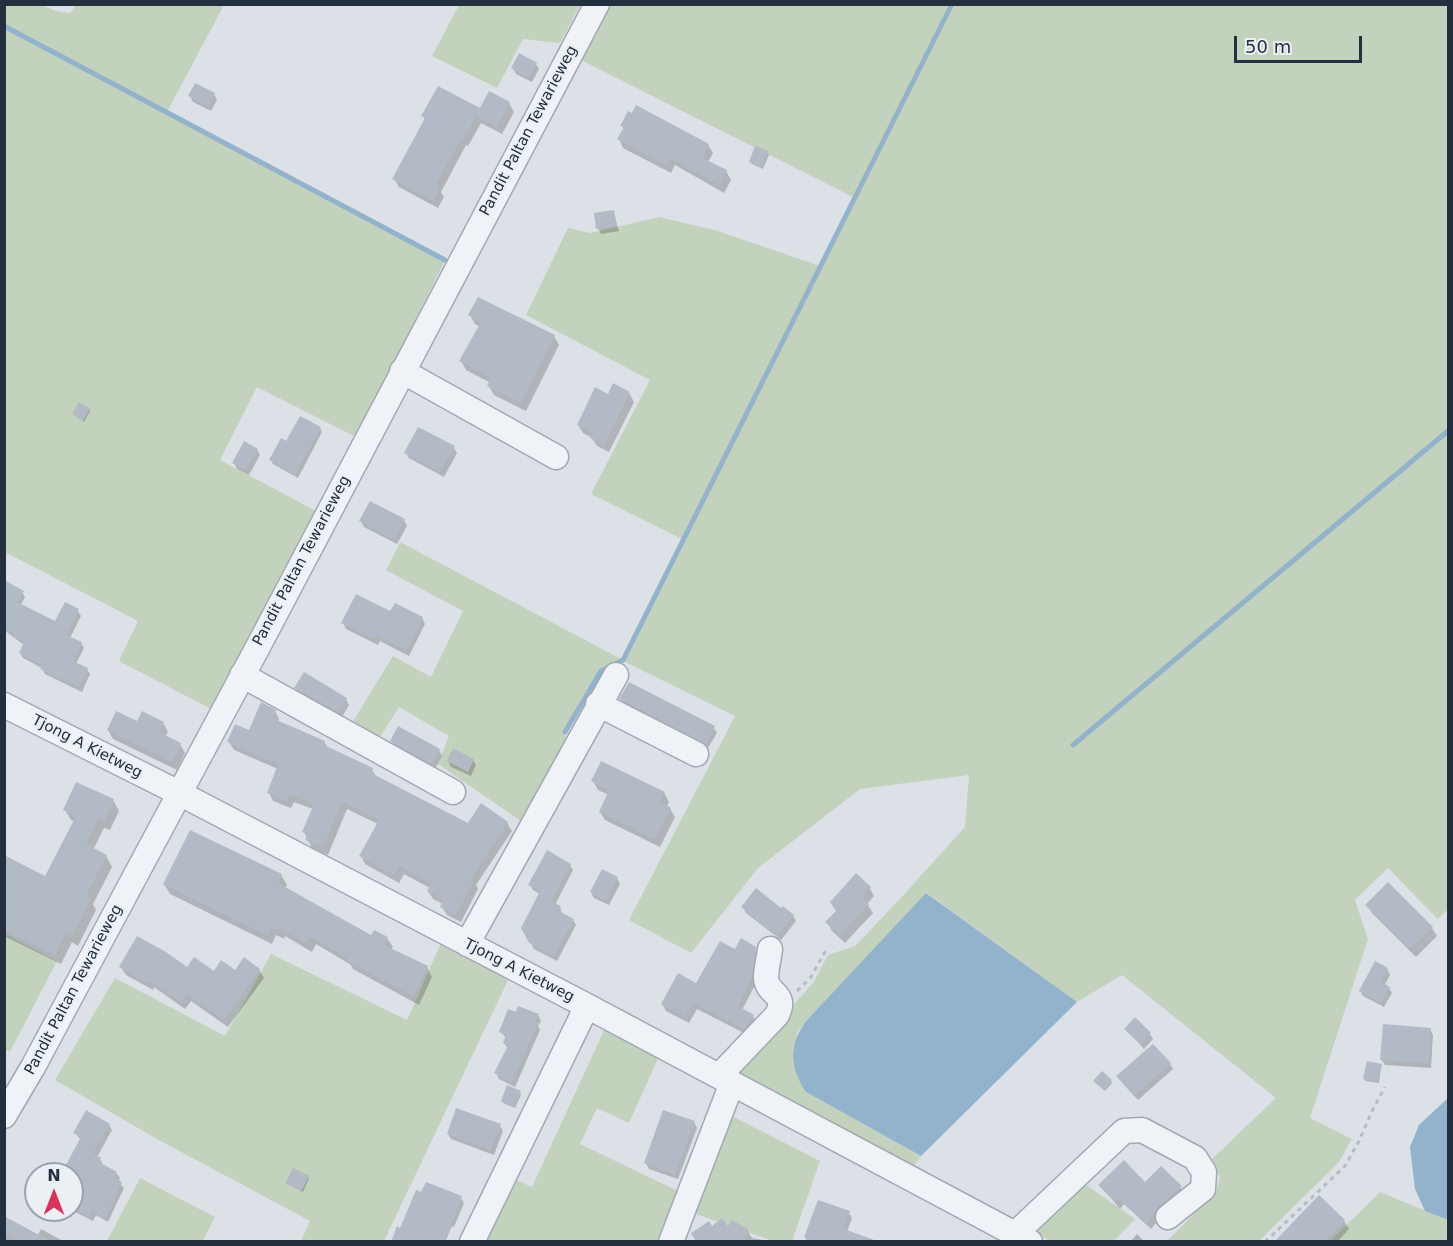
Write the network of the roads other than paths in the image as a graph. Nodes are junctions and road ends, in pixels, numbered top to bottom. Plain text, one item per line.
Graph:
1 (597, 4) edge
2 (402, 371) junction
3 (556, 457) dead end
4 (242, 675) junction
5 (616, 675) dead end
6 (598, 704) junction
7 (4, 705) edge
8 (696, 754) dead end
9 (453, 792) dead end
10 (179, 793) junction
11 (467, 944) junction
12 (770, 949) dead end
13 (586, 1006) junction
14 (725, 1079) junction
15 (4, 1116) edge
16 (1168, 1217) dead end
17 (1023, 1238) edge
18 (472, 1242) edge
19 (671, 1242) edge

1 - 2 street, Pandit Paltan Tewarieweg
2 - 3 street
2 - 4 street, Pandit Paltan Tewarieweg
4 - 9 street
4 - 10 street, Pandit Paltan Tewarieweg
5 - 6 street
6 - 8 street
6 - 11 street
7 - 10 street, Tjong A Kietweg
10 - 11 street, Tjong A Kietweg
10 - 15 street, Pandit Paltan Tewarieweg
11 - 13 street, Tjong A Kietweg
12 - 14 street
13 - 14 street, Tjong A Kietweg
13 - 18 street
14 - 17 street, Tjong A Kietweg
14 - 19 street
16 - 17 street

